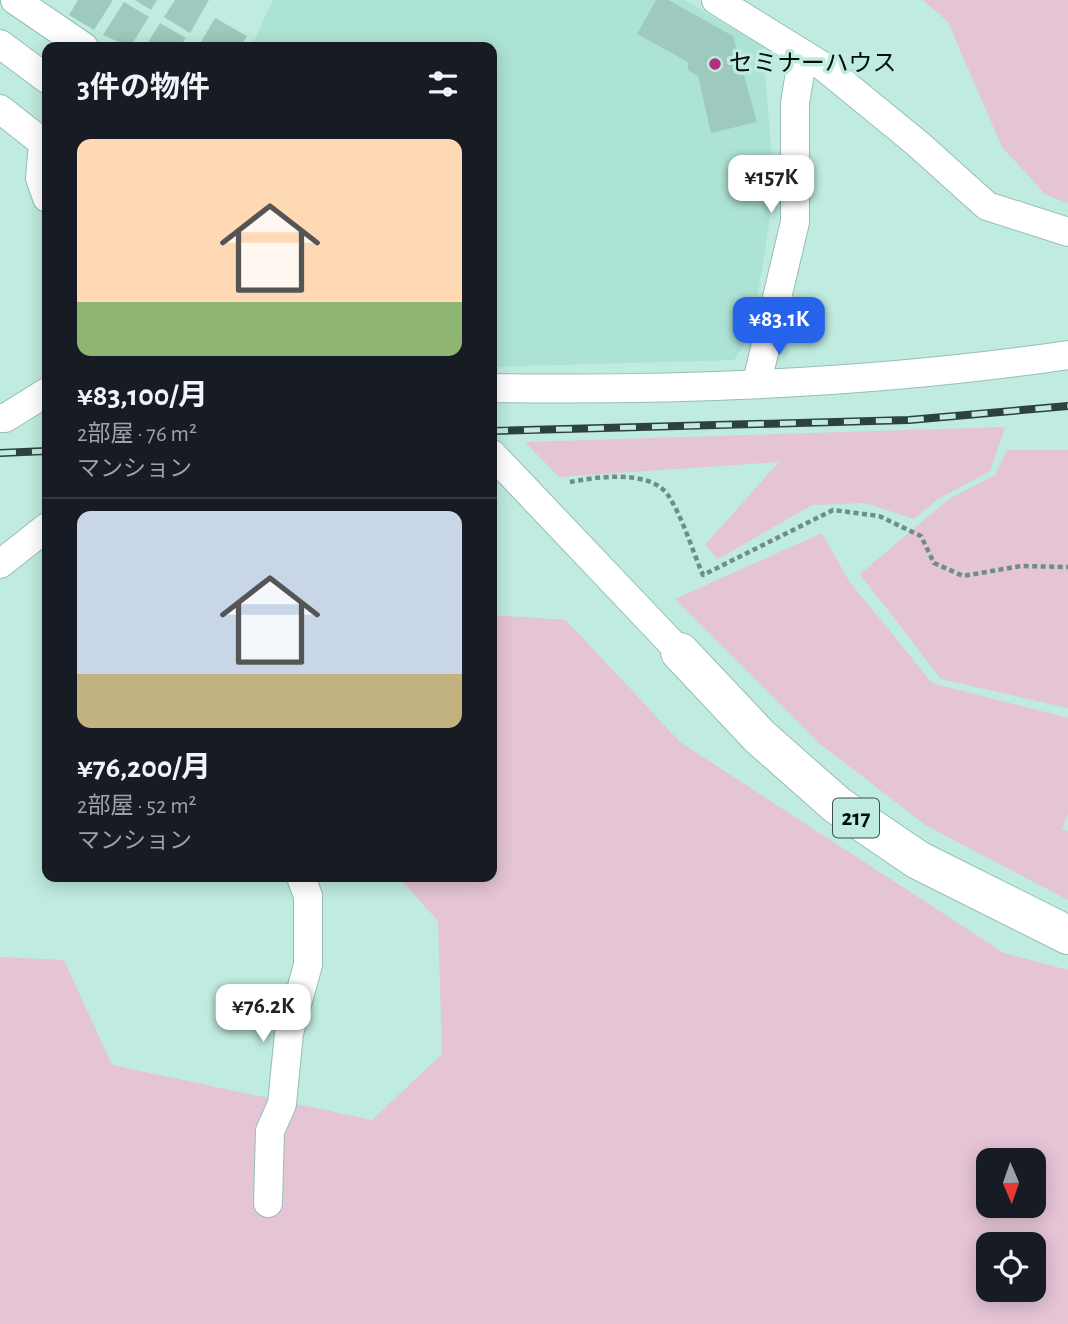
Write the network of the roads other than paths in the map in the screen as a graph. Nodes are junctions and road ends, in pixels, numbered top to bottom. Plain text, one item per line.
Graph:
1 (15, 0) edge
2 (716, 0) edge
3 (77, 42) edge
4 (0, 44) edge
5 (803, 54) junction
6 (42, 75) edge
7 (0, 109) edge
8 (42, 142) edge
9 (42, 164) edge
10 (42, 184) edge
11 (1068, 232) edge
12 (1068, 355) edge
13 (757, 382) junction
14 (497, 388) edge
15 (42, 395) edge
16 (0, 418) edge
17 (497, 458) edge
18 (42, 531) edge
19 (0, 564) edge
20 (680, 652) joint
21 (303, 882) edge
22 (1068, 935) edge
23 (268, 1203) dead end

1 - 3 street
2 - 5 street
4 - 6 street
5 - 11 street
5 - 13 street
7 - 8 street
9 - 10 street
12 - 13 street
13 - 14 street
15 - 16 street
17 - 20 street
18 - 19 street
20 - 22 highway, 217
21 - 23 street

